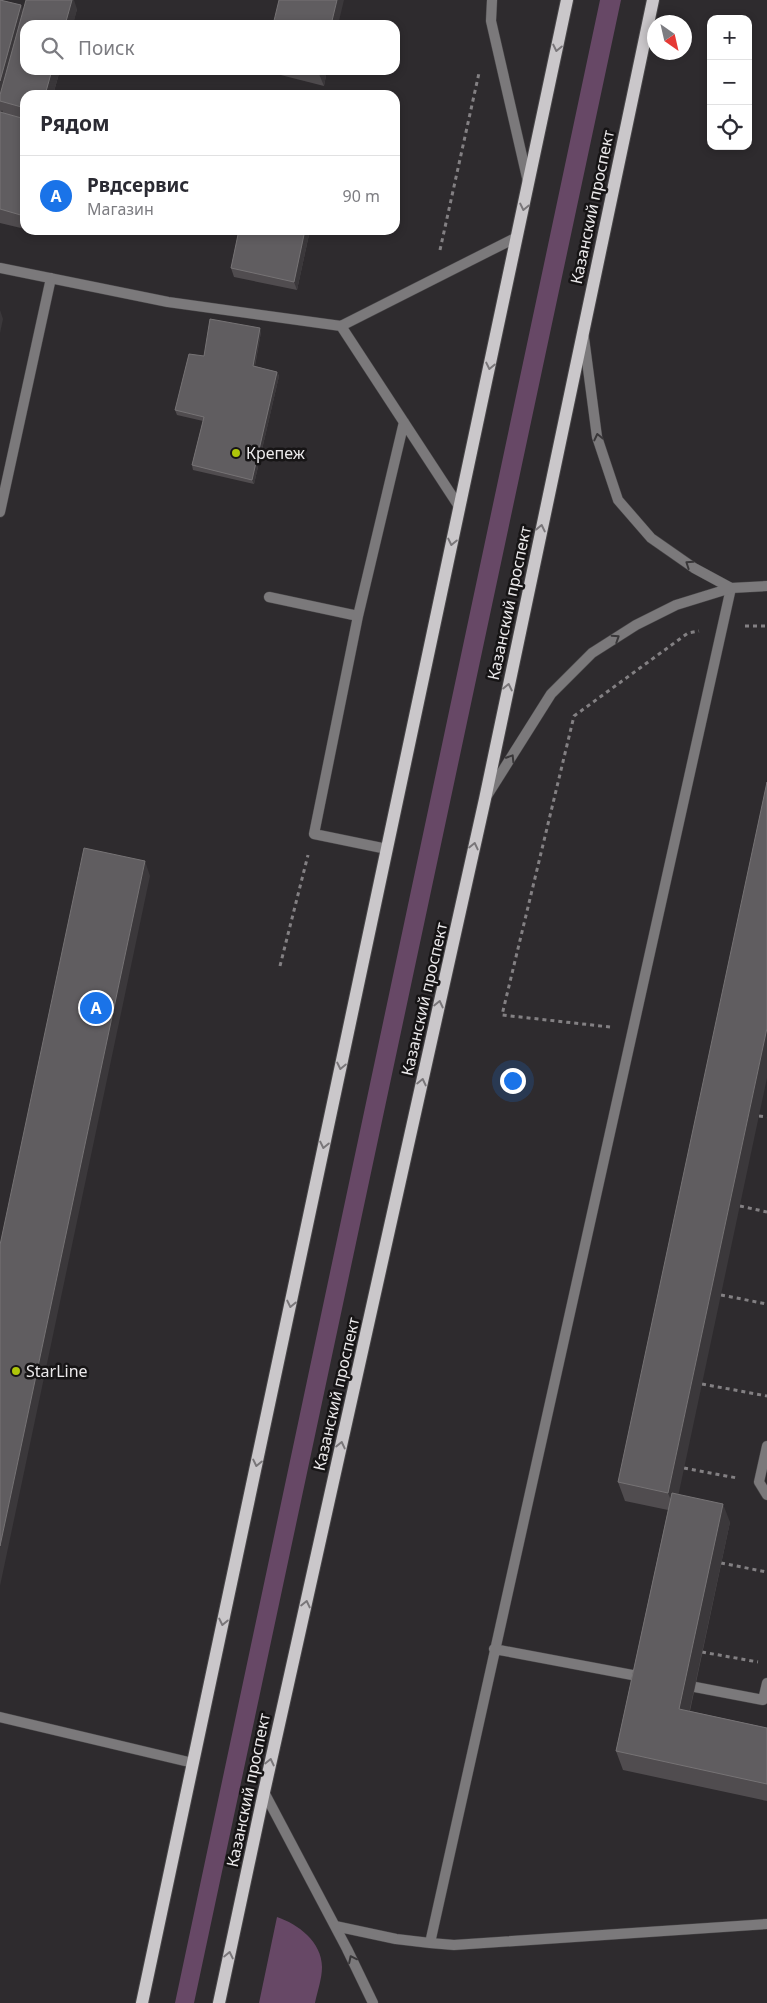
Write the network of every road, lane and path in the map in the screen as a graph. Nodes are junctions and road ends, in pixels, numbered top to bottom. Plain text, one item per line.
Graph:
1 (492, 0) edge
2 (567, 0) edge
3 (653, 0) edge
4 (480, 69) dead end
5 (528, 186) junction
6 (517, 237) junction
7 (0, 268) edge
8 (51, 278) junction
9 (434, 279) junction
10 (341, 326) junction
11 (583, 327) junction
12 (404, 422) junction
13 (460, 508) junction
14 (0, 512) edge
15 (767, 586) edge
16 (731, 588) junction
17 (269, 597) dead end
18 (358, 616) junction
19 (767, 626) edge
20 (722, 627) junction
21 (485, 799) junction
22 (314, 834) junction
23 (387, 849) junction
24 (280, 966) dead end
25 (633, 1029) junction
26 (759, 1116) dead end
27 (767, 1117) edge
28 (740, 1206) dead end
29 (767, 1212) edge
30 (721, 1295) dead end
31 (767, 1304) edge
32 (702, 1384) dead end
33 (767, 1396) edge
34 (767, 1446) edge
35 (684, 1468) dead end
36 (759, 1482) junction
37 (767, 1495) edge
38 (721, 1564) dead end
39 (767, 1572) edge
40 (494, 1649) junction
41 (702, 1652) dead end
42 (767, 1664) edge
43 (643, 1677) edge
44 (767, 1683) edge
45 (695, 1687) dead end
46 (0, 1717) edge
47 (193, 1763) junction
48 (264, 1792) junction
49 (767, 1924) edge
50 (335, 1926) junction
51 (430, 1943) junction
52 (142, 2003) edge
53 (219, 2003) edge
54 (373, 2003) edge

1 - 5 street
2 -> 5 main road
3 - 11 main road, Казанский проспект
4 - 9 path
5 -> 6 main road
6 - 9 street
6 -> 13 main road
7 - 8 street
8 - 10 street
8 - 14 street
9 - 10 street
10 - 12 street
16 -> 11 street
21 -> 11 main road, Казанский проспект
12 - 13 street
12 - 18 street
13 -> 23 main road
15 - 16 street
16 - 20 street
21 -> 16 street
17 - 18 street
18 - 22 street
19 - 20 path
20 - 25 street
20 - 25 path
48 -> 21 main road, Казанский проспект
22 - 23 street
22 - 24 path
23 -> 47 main road
25 - 40 street
26 - 27 path
28 - 29 path
30 - 31 path
32 - 33 path
34 - 36 street
35 - 36 path
36 - 37 street
38 - 39 path
40 - 43 street
40 - 51 street
41 - 42 path
44 - 45 street
46 - 47 street
47 - 52 main road
48 - 50 street
53 -> 48 main road, Казанский проспект
49 - 51 street
50 - 51 street
54 -> 50 street

